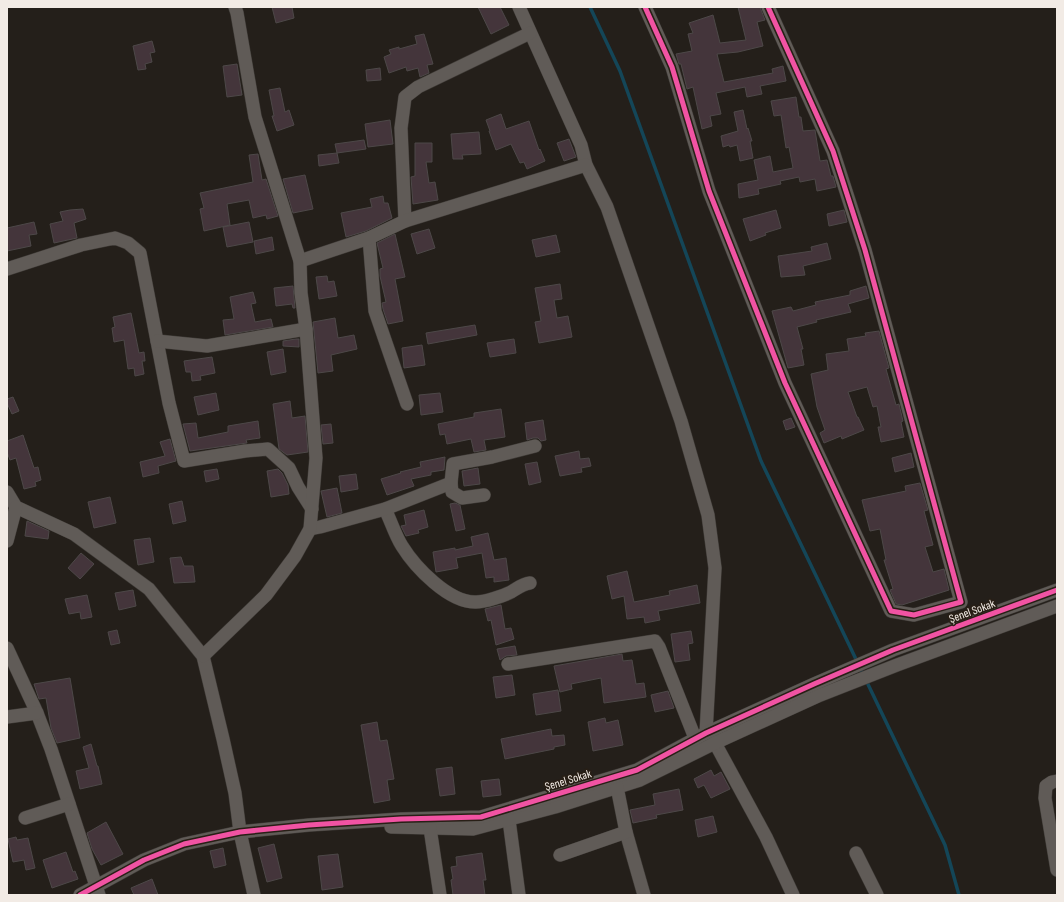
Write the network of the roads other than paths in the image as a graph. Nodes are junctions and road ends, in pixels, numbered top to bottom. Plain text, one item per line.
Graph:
1 (235, 7) edge
2 (519, 7) edge
3 (644, 7) edge
4 (768, 7) edge
5 (530, 33) junction
6 (586, 165) junction
7 (405, 221) junction
8 (369, 238) junction
9 (300, 261) junction
10 (7, 269) edge
11 (306, 329) junction
12 (157, 341) junction
13 (407, 404) dead end
14 (535, 446) dead end
15 (451, 483) junction
16 (7, 492) edge
17 (484, 495) dead end
18 (16, 507) junction
19 (312, 509) junction
20 (385, 510) junction
21 (310, 529) junction
22 (7, 541) edge
23 (530, 582) dead end
24 (1057, 590) edge
25 (1057, 606) edge
26 (7, 648) edge
27 (203, 656) junction
28 (508, 664) dead end
29 (816, 690) junction
30 (37, 713) junction
31 (7, 718) edge
32 (701, 735) junction
33 (715, 743) junction
34 (1057, 781) edge
35 (617, 787) junction
36 (69, 804) junction
37 (25, 818) dead end
38 (509, 820) junction
39 (309, 825) junction
40 (430, 828) junction
41 (240, 832) junction
42 (626, 832) junction
43 (856, 852) dead end
44 (560, 854) dead end
45 (1057, 870) edge
46 (98, 890) edge
47 (80, 895) edge
48 (254, 895) edge
49 (440, 895) edge
50 (519, 895) edge
51 (644, 895) edge
52 (792, 895) edge
53 (877, 895) edge

1 - 9 street
2 - 5 street
3 - 4 street
5 - 6 street
5 - 7 street
6 - 7 street
6 - 32 street
7 - 8 street
8 - 9 street
8 - 13 street
9 - 11 street
10 - 12 street
11 - 12 street
11 - 19 street
12 - 19 street
14 - 15 street
15 - 17 street
15 - 20 street
16 - 18 street
18 - 22 street
18 - 27 street
19 - 21 street
20 - 21 street
20 - 23 street
21 - 27 street
24 - 29 street, Şenel Sokak
25 - 29 street, Şenel Sokak
26 - 30 street
27 - 41 street
28 - 32 street
29 - 32 street, Şenel Sokak
29 - 33 street, Şenel Sokak
30 - 31 street
30 - 36 street
32 - 39 street, Şenel Sokak
33 - 35 street, Şenel Sokak
33 - 52 street
34 - 45 street
35 - 38 street, Şenel Sokak
35 - 42 street
36 - 37 street
36 - 46 street
38 - 40 street, Şenel Sokak
38 - 50 street
39 - 40 street, Şenel Sokak
39 - 41 street
40 - 49 street
41 - 46 street
41 - 48 street
42 - 44 street
42 - 51 street
43 - 53 street
46 - 47 street

